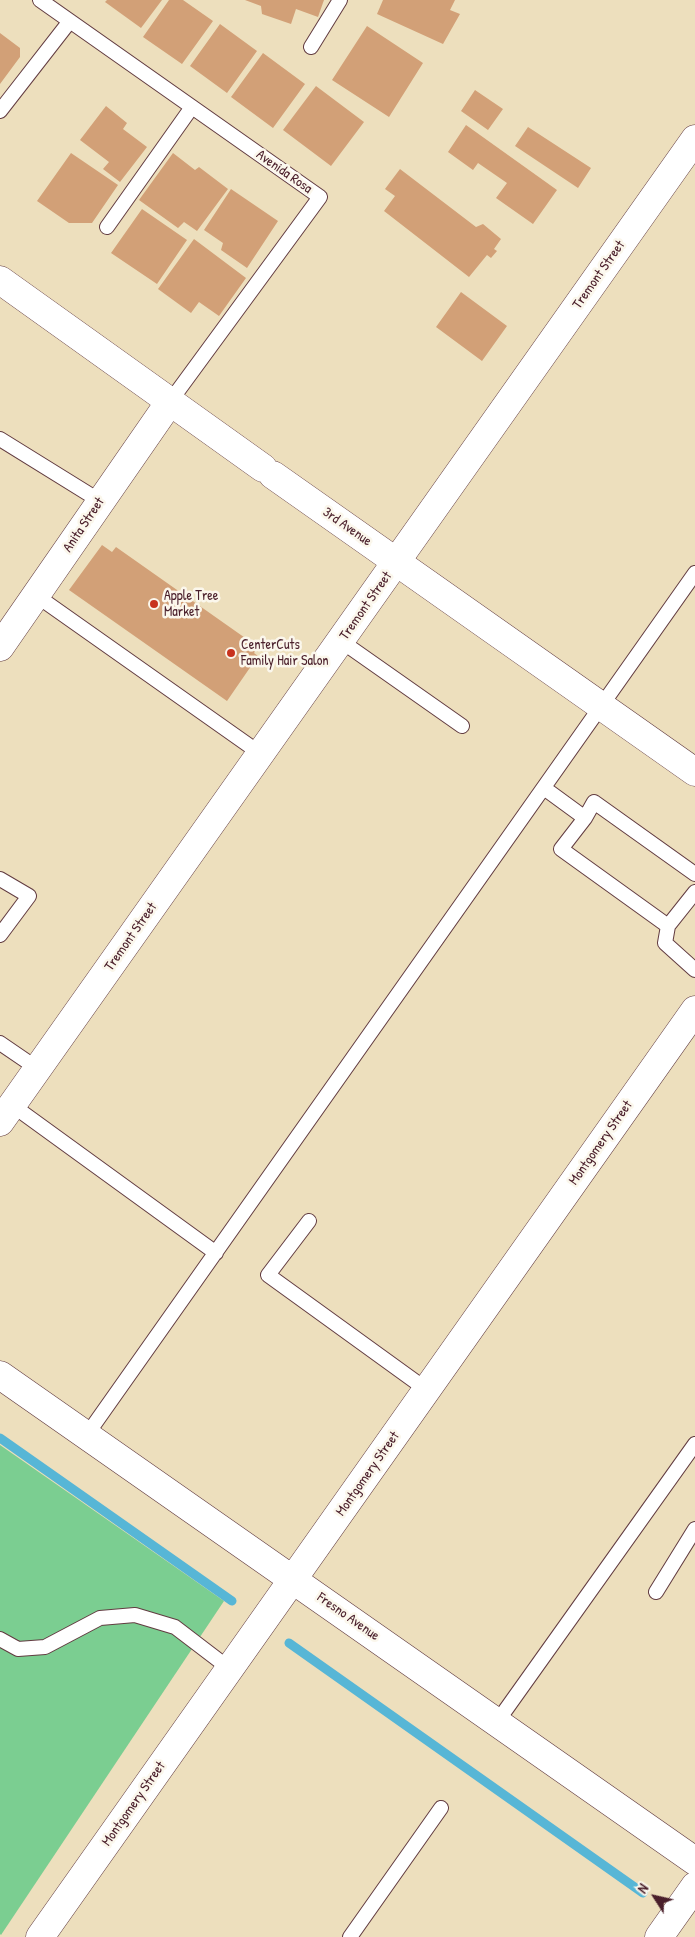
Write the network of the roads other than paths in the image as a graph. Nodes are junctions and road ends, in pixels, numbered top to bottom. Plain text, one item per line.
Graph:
1 (40, 0) edge
2 (340, 0) edge
3 (70, 21) junction
4 (311, 47) dead end
5 (192, 107) junction
6 (0, 111) edge
7 (695, 139) edge
8 (107, 228) dead end
9 (0, 280) edge
10 (170, 403) junction
11 (0, 439) edge
12 (100, 500) junction
13 (397, 562) junction
14 (695, 573) edge
15 (36, 596) junction
16 (341, 641) junction
17 (0, 647) edge
18 (602, 706) junction
19 (462, 726) dead end
20 (261, 754) junction
21 (695, 772) edge
22 (544, 788) junction
23 (585, 818) junction
24 (695, 874) edge
25 (0, 879) edge
26 (695, 892) edge
27 (668, 926) junction
28 (0, 935) edge
29 (695, 970) edge
30 (695, 1010) edge
31 (0, 1043) edge
32 (38, 1069) junction
33 (6, 1113) edge
34 (309, 1220) dead end
35 (216, 1253) junction
36 (0, 1375) edge
37 (427, 1390) junction
38 (86, 1436) junction
39 (695, 1444) edge
40 (695, 1528) edge
41 (294, 1578) junction
42 (656, 1592) dead end
43 (0, 1640) edge
44 (230, 1669) junction
45 (497, 1722) junction
46 (441, 1808) dead end
47 (695, 1861) edge
48 (695, 1886) edge
49 (40, 1937) edge
50 (350, 1937) edge
51 (659, 1937) edge

1 - 3 lane, Avenida Rosa
2 - 4 lane
3 - 5 lane, Avenida Rosa
3 - 6 lane
5 - 8 lane
5 - 10 lane, Avenida Rosa
7 - 13 street, Tremont Street
9 - 10 street, 3rd Avenue
10 - 12 street, Anita Street
10 - 13 street, 3rd Avenue
11 - 12 lane
12 - 15 street, Anita Street
13 - 16 street, Tremont Street
13 - 18 street, 3rd Avenue
14 - 18 lane
15 - 17 street, Anita Street
15 - 20 lane
16 - 19 lane
16 - 20 street, Tremont Street
18 - 21 street, 3rd Avenue
18 - 22 lane
20 - 32 street, Tremont Street
22 - 23 lane
22 - 35 lane
23 - 24 lane
23 - 27 lane
25 - 28 lane
26 - 27 lane
27 - 29 lane
30 - 37 street, Montgomery Street
31 - 32 lane
32 - 33 street, Tremont Street
33 - 35 lane
34 - 37 lane
35 - 38 lane
36 - 38 street, Fresno Avenue
37 - 41 street, Montgomery Street
38 - 41 street, Fresno Avenue
39 - 45 lane
40 - 42 lane
41 - 44 street, Montgomery Street
41 - 45 street, Fresno Avenue
43 - 44 lane
44 - 49 street, Montgomery Street
45 - 47 street, Fresno Avenue
46 - 50 lane
48 - 51 street

